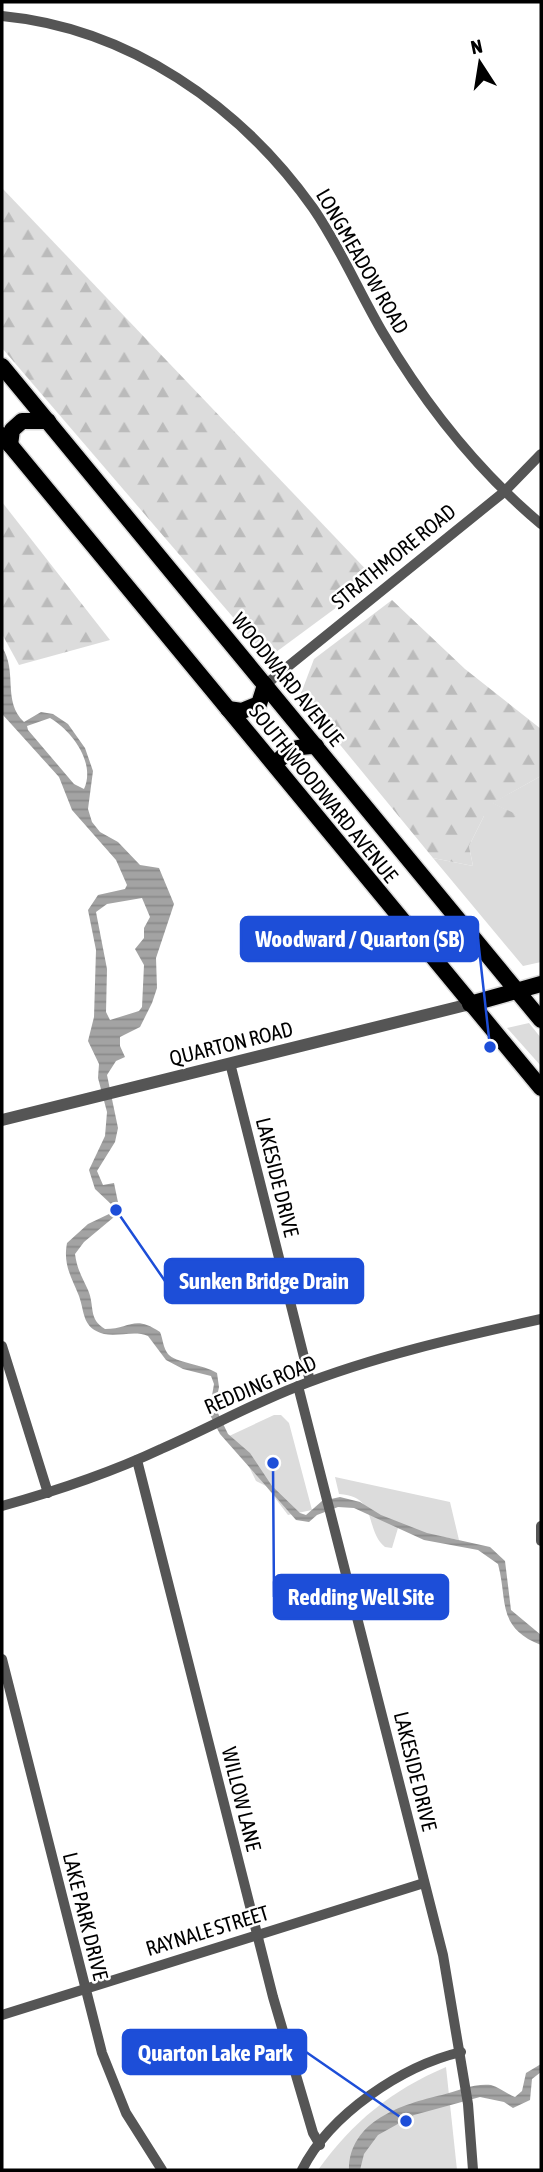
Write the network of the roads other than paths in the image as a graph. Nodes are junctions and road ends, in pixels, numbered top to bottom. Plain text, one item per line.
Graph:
1 (2, 16) edge
2 (2, 366) edge
3 (48, 421) junction
4 (6, 440) edge
5 (541, 454) edge
6 (504, 492) junction
7 (541, 524) edge
8 (265, 685) junction
9 (228, 709) junction
10 (316, 746) junction
11 (275, 765) junction
12 (541, 984) edge
13 (518, 990) junction
14 (470, 1004) junction
15 (541, 1020) edge
16 (230, 1063) junction
17 (541, 1088) edge
18 (2, 1120) edge
19 (541, 1319) edge
20 (2, 1346) edge
21 (310, 1381) junction
22 (298, 1386) junction
23 (137, 1460) junction
24 (48, 1493) junction
25 (2, 1506) edge
26 (541, 1526) edge
27 (541, 1541) edge
28 (2, 1659) edge
29 (424, 1883) junction
30 (257, 1935) junction
31 (84, 1989) junction
32 (2, 2015) edge
33 (461, 2052) junction
34 (320, 2145) junction
35 (162, 2170) edge
36 (302, 2170) edge
37 (473, 2170) edge

1 - 6 street, LONGMEADOW ROAD
2 - 3 main road, WOODWARD AVENUE
3 - 4 main road
3 - 8 main road, WOODWARD AVENUE
4 - 9 main road
5 - 6 street, STRATHMORE ROAD
6 - 7 street, LONGMEADOW ROAD
6 - 8 street, STRATHMORE ROAD
8 - 9 main road
8 - 10 main road, WOODWARD AVENUE
9 - 11 main road, SOUTH WOODWARD AVENUE
10 - 11 main road
10 - 13 main road, WOODWARD AVENUE
11 - 14 main road, SOUTH WOODWARD AVENUE
12 - 13 main road
13 - 14 main road
13 - 15 main road, WOODWARD AVENUE
14 - 16 street, QUARTON ROAD
14 - 17 main road
16 - 18 street, QUARTON ROAD
16 - 21 street, LAKESIDE DRIVE
19 - 21 street, REDDING ROAD
20 - 24 street
21 - 22 street, REDDING ROAD
22 - 23 street, REDDING ROAD
22 - 29 street, LAKESIDE DRIVE
23 - 24 street, REDDING ROAD
23 - 30 street, WILLOW LANE
24 - 25 street, REDDING ROAD
26 - 27 street
28 - 31 street, LAKE PARK DRIVE
29 - 30 street, RAYNALE STREET
29 - 33 street, LAKESIDE DRIVE
30 - 31 street, RAYNALE STREET
30 - 34 street, WILLOW LANE
31 - 32 street, RAYNALE STREET
31 - 35 street, LAKE PARK DRIVE
33 - 34 street
33 - 37 street, LAKESIDE DRIVE
34 - 36 street

